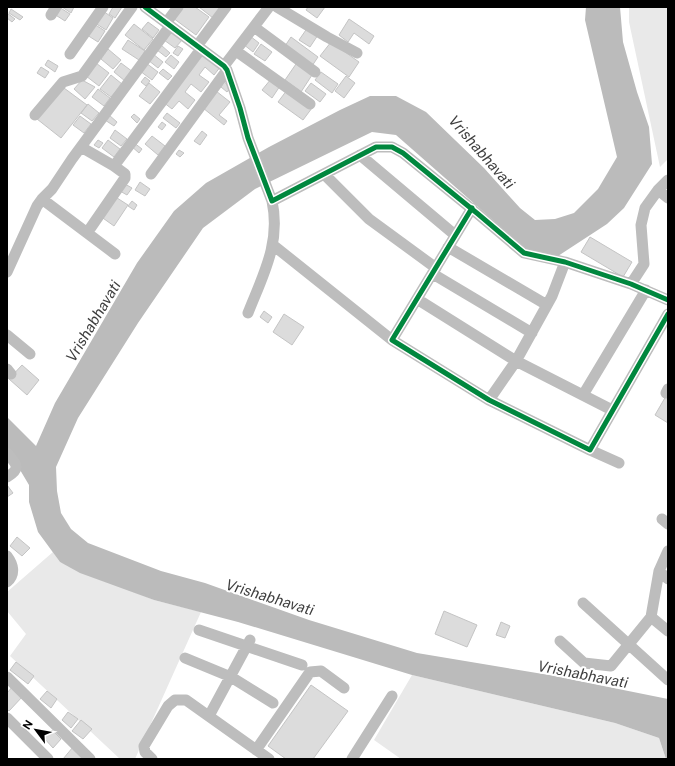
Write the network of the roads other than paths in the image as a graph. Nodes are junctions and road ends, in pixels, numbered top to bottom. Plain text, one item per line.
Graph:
1 (103, 7) edge
2 (132, 7) edge
3 (145, 7) edge
4 (178, 7) edge
5 (226, 7) edge
6 (269, 7) edge
7 (276, 7) edge
8 (168, 24) junction
9 (254, 27) junction
10 (199, 47) junction
11 (236, 51) junction
12 (357, 53) dead end
13 (70, 54) dead end
14 (225, 68) junction
15 (315, 72) dead end
16 (310, 104) dead end
17 (35, 115) dead end
18 (81, 147) junction
19 (360, 155) junction
20 (114, 166) junction
21 (151, 174) dead end
22 (324, 174) junction
23 (668, 180) edge
24 (658, 190) junction
25 (668, 198) edge
26 (42, 199) junction
27 (272, 199) junction
28 (472, 208) junction
29 (86, 233) junction
30 (456, 235) junction
31 (273, 245) junction
32 (448, 247) junction
33 (115, 254) dead end
34 (565, 262) junction
35 (434, 271) junction
36 (7, 272) edge
37 (631, 284) junction
38 (646, 290) junction
39 (418, 299) junction
40 (668, 300) edge
41 (547, 305) junction
42 (248, 313) dead end
43 (668, 314) edge
44 (532, 333) junction
45 (7, 335) edge
46 (392, 340) junction
47 (30, 354) dead end
48 (516, 361) junction
49 (583, 395) junction
50 (489, 400) junction
51 (612, 410) junction
52 (590, 450) junction
53 (7, 453) edge
54 (619, 463) dead end
55 (7, 477) edge
56 (668, 551) edge
57 (7, 556) edge
58 (659, 571) junction
59 (668, 579) edge
60 (7, 582) edge
61 (583, 603) dead end
62 (651, 617) junction
63 (200, 630) dead end
64 (668, 631) edge
65 (560, 640) dead end
66 (249, 643) junction
67 (628, 645) junction
68 (185, 658) dead end
69 (302, 665) dead end
70 (7, 677) edge
71 (231, 677) junction
72 (668, 680) edge
73 (344, 688) dead end
74 (392, 696) dead end
75 (273, 703) dead end
76 (210, 716) junction
77 (7, 718) edge
78 (256, 750) junction
79 (148, 756) edge
80 (48, 759) edge
81 (90, 759) edge
82 (268, 759) edge
83 (352, 759) edge

1 - 13 street
2 - 17 street
3 - 8 street
4 - 8 street
5 - 10 street
6 - 9 street
7 - 12 street
8 - 10 street
8 - 18 street
9 - 11 street
9 - 15 street
10 - 14 street
10 - 20 street
11 - 14 street
11 - 16 street
14 - 21 street
14 - 27 street
18 - 20 street
18 - 26 street
19 - 22 street
19 - 28 street
19 - 30 street
20 - 29 street
22 - 27 street
22 - 35 street
23 - 24 street
24 - 25 street
24 - 37 street
26 - 29 street
26 - 36 street
27 - 31 street
28 - 30 street
28 - 34 street
29 - 33 street
30 - 32 street
31 - 42 street
31 - 46 street
32 - 35 street
32 - 41 street
34 - 37 street
34 - 41 street
35 - 39 street
35 - 44 street
37 - 38 street
38 - 40 street
38 - 49 street
39 - 46 street
39 - 48 street
41 - 44 street
43 - 51 street
44 - 48 street
45 - 47 street
46 - 50 street
48 - 49 street
48 - 50 street
49 - 51 street
50 - 52 street
51 - 52 street
52 - 54 street
53 - 55 street
56 - 58 street
57 - 60 street
58 - 59 street
58 - 62 street
61 - 67 street
62 - 64 street
62 - 67 street
63 - 66 street
65 - 67 street
66 - 69 street
66 - 71 street
67 - 72 street
68 - 71 street
70 - 81 street
71 - 75 street
71 - 76 street
73 - 78 street
74 - 83 street
76 - 78 street
76 - 79 street
77 - 80 street
78 - 82 street

